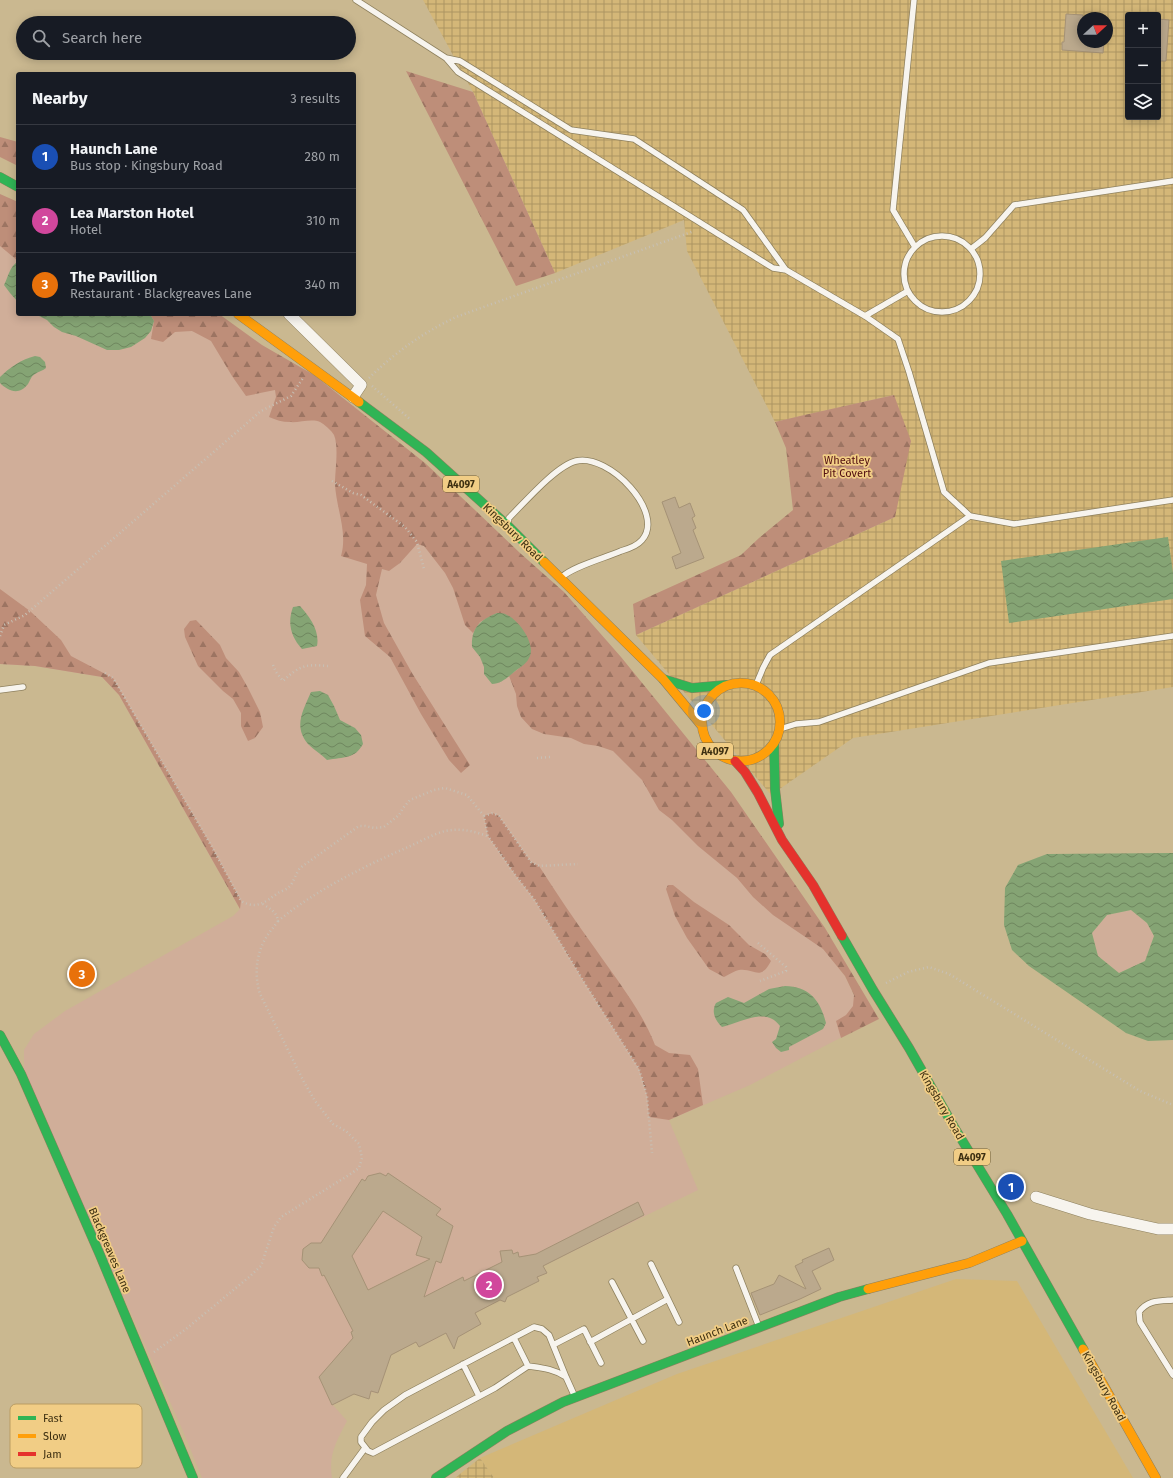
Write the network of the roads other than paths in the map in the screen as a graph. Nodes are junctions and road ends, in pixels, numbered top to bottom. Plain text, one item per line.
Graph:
1 (356, 0) edge
2 (914, 0) edge
3 (446, 58) junction
4 (0, 178) edge
5 (1173, 181) edge
6 (16, 186) edge
7 (915, 247) junction
8 (971, 249) junction
9 (786, 270) junction
10 (908, 291) junction
11 (241, 316) edge
12 (291, 316) edge
13 (865, 316) junction
14 (353, 397) junction
15 (1173, 500) edge
16 (970, 516) junction
17 (507, 525) junction
18 (561, 578) junction
19 (1173, 636) edge
20 (663, 679) junction
21 (726, 685) junction
22 (756, 685) junction
23 (23, 687) dead end
24 (0, 690) edge
25 (702, 726) junction
26 (780, 729) junction
27 (774, 743) junction
28 (735, 762) junction
29 (782, 840) junction
30 (0, 1035) edge
31 (1036, 1197) dead end
32 (1173, 1229) edge
33 (1022, 1241) junction
34 (651, 1264) dead end
35 (736, 1268) dead end
36 (612, 1282) dead end
37 (668, 1299) junction
38 (1173, 1300) edge
39 (631, 1319) junction
40 (679, 1322) dead end
41 (759, 1328) junction
42 (514, 1338) junction
43 (590, 1342) junction
44 (643, 1342) dead end
45 (553, 1345) junction
46 (601, 1363) dead end
47 (463, 1364) junction
48 (528, 1366) junction
49 (1173, 1375) edge
50 (566, 1377) junction
51 (479, 1396) junction
52 (575, 1397) junction
53 (365, 1448) junction
54 (438, 1477) edge
55 (192, 1478) edge
56 (343, 1478) edge
57 (1156, 1478) edge

1 - 3 lane
2 - 7 lane
3 - 9 lane
3 - 9 lane
4 - 6 main road
5 - 8 lane
7 - 8 lane
7 - 10 lane
8 - 10 lane
9 - 13 lane
10 - 13 lane
11 - 14 main road, Kingsbury Road / A4097
12 - 14 street
13 - 16 lane
14 - 17 main road, Kingsbury Road / A4097
15 - 16 lane
16 - 22 lane
17 - 18 main road, Kingsbury Road / A4097
17 - 18 lane
18 - 20 main road, Kingsbury Road / A4097
19 - 26 lane
20 - 21 main road, Kingsbury Road / A4097
20 - 25 main road, Kingsbury Road / A4097
21 - 22 main road, Kingsbury Road / A4097
21 - 25 main road, Kingsbury Road / A4097
22 - 26 main road, Kingsbury Road / A4097
23 - 24 lane
25 - 28 main road, Kingsbury Road / A4097
26 - 27 main road, Kingsbury Road / A4097
27 - 28 main road, Kingsbury Road / A4097
27 - 29 main road, Kingsbury Road / A4097
28 - 29 main road, Kingsbury Road / A4097
29 - 33 main road, Kingsbury Road / A4097
30 - 55 main road, Blackgreaves Lane
31 - 32 street
33 - 41 main road, Haunch Lane
33 - 57 main road, Kingsbury Road / A4097
34 - 37 lane
35 - 41 lane
36 - 39 lane
37 - 39 lane
37 - 40 lane
38 - 49 lane
39 - 43 lane
39 - 44 lane
41 - 52 main road, Haunch Lane
42 - 45 lane
42 - 47 lane
42 - 48 lane
43 - 45 lane
43 - 46 lane
45 - 50 lane
47 - 51 lane
47 - 53 lane
48 - 50 lane
48 - 51 lane
50 - 52 lane
51 - 53 lane
52 - 54 main road, Haunch Lane
53 - 56 lane

